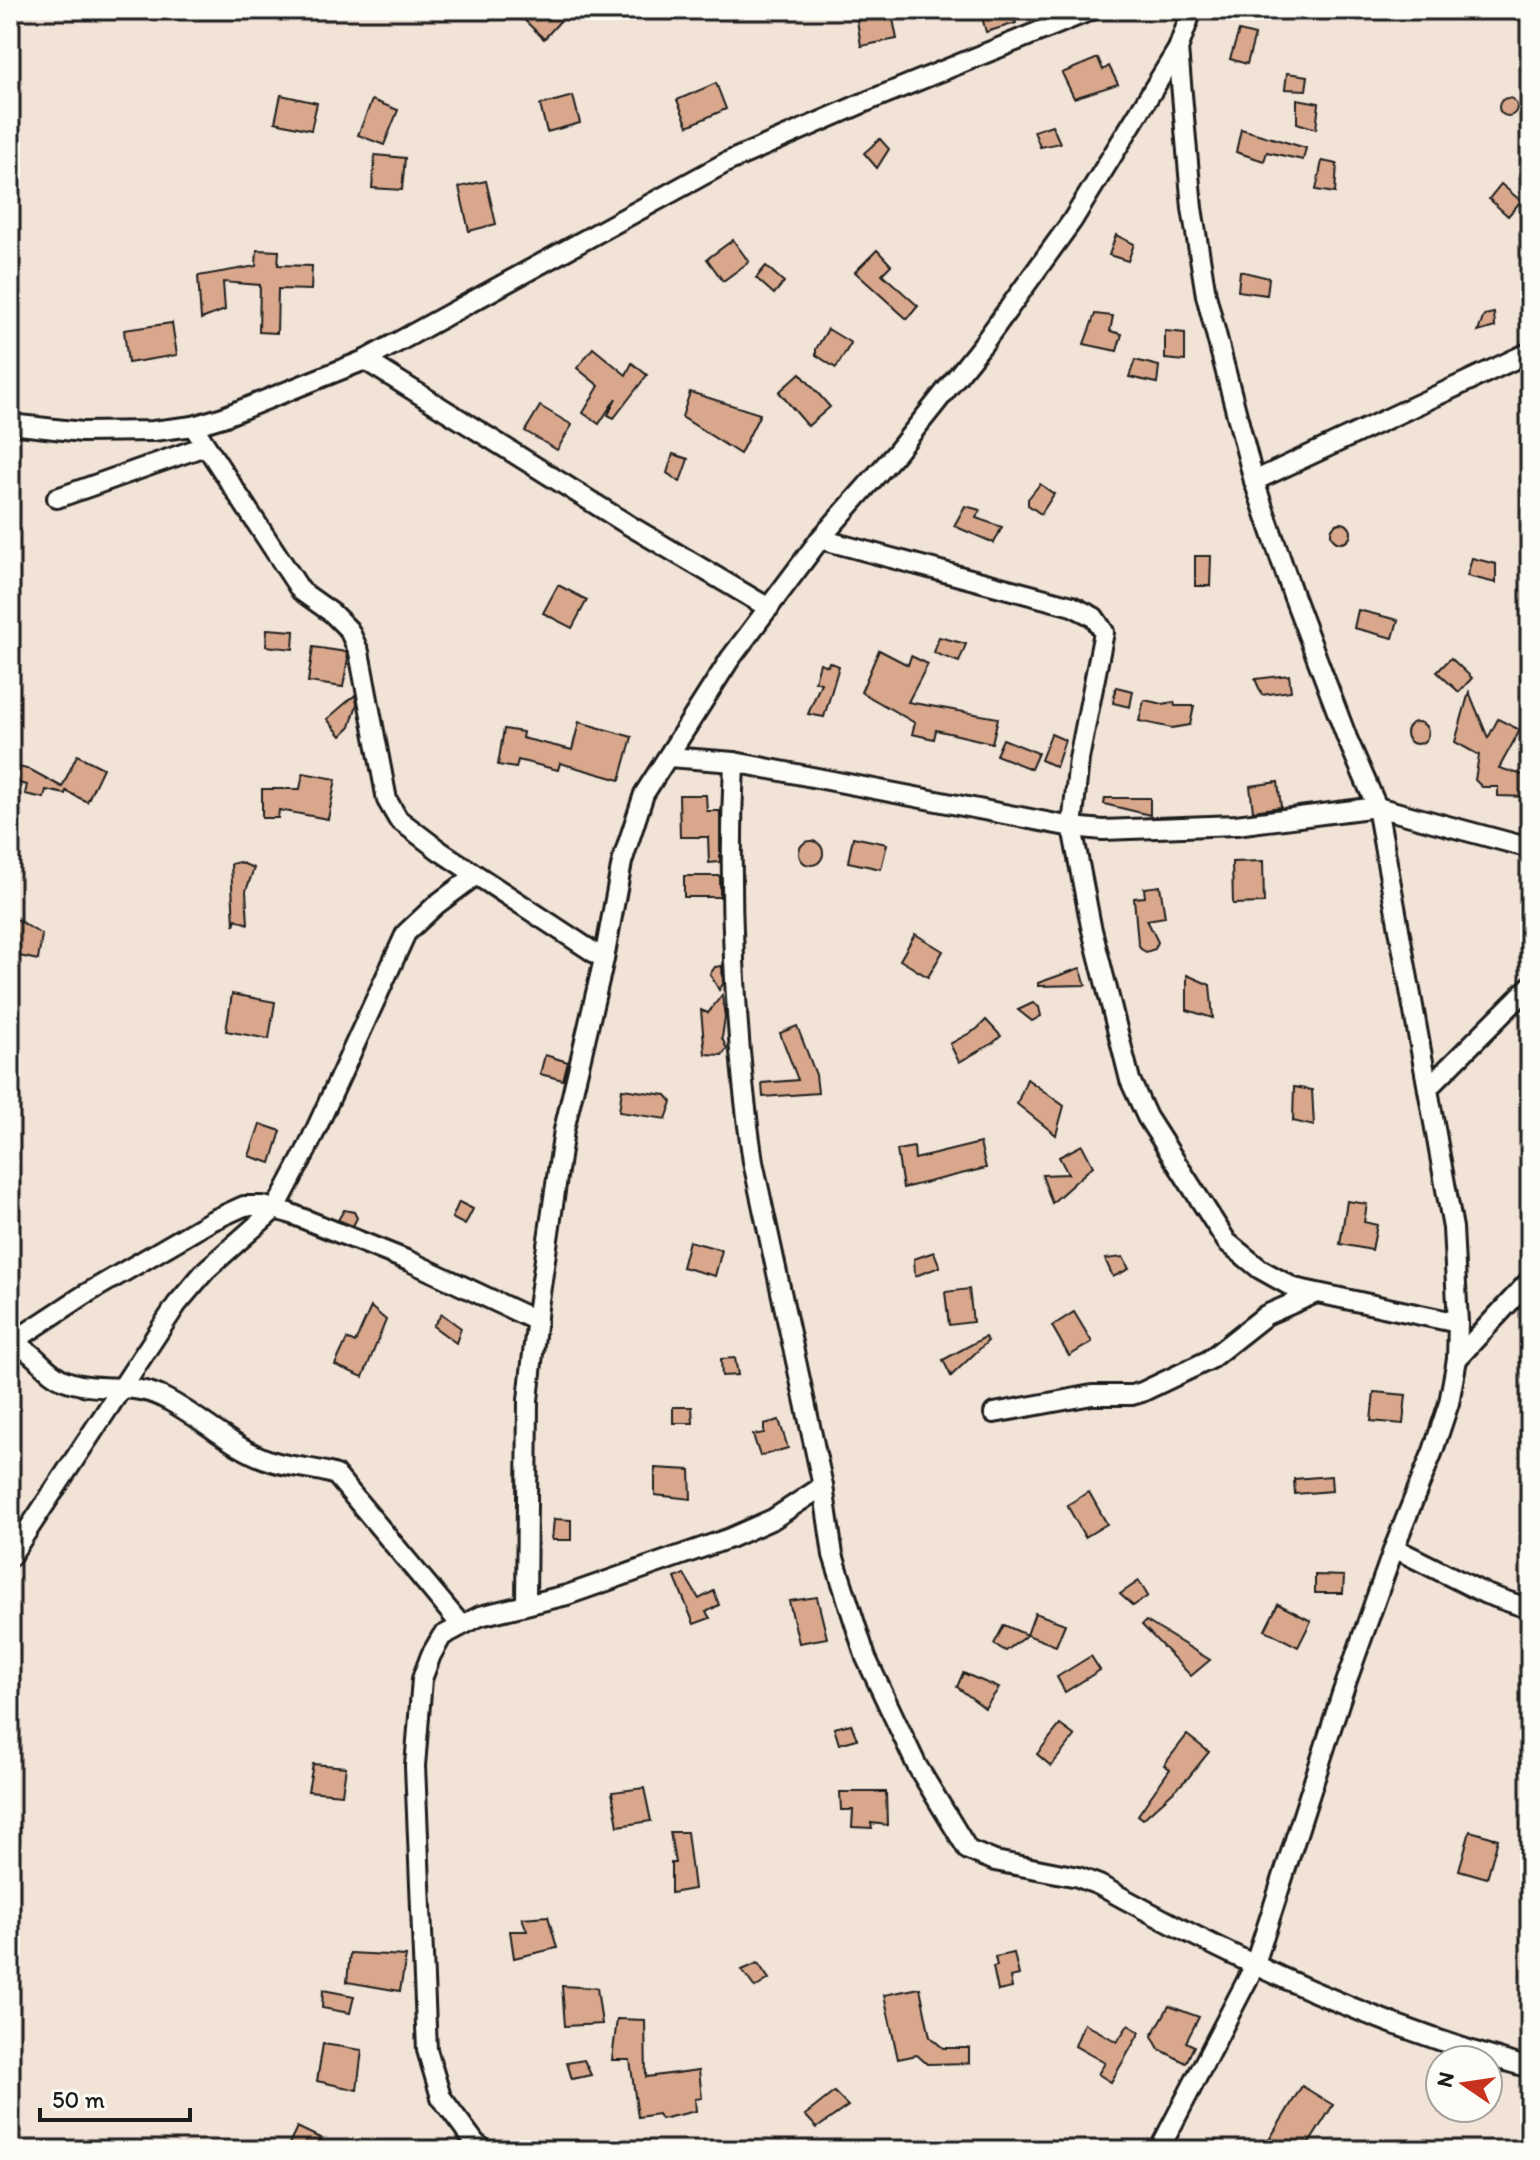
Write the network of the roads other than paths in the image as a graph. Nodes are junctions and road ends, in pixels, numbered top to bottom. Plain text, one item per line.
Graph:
1 (1092, 10) edge
2 (1192, 10) edge
3 (1178, 49) junction
4 (1530, 352) edge
5 (365, 360) junction
6 (10, 424) edge
7 (193, 426) junction
8 (205, 446) junction
9 (1254, 481) junction
10 (57, 498) dead end
11 (820, 539) junction
12 (769, 608) junction
13 (669, 757) junction
14 (734, 762) junction
15 (1377, 807) junction
16 (1072, 827) junction
17 (1530, 848) edge
18 (476, 875) junction
19 (604, 959) junction
20 (1530, 986) edge
21 (1428, 1088) junction
22 (276, 1208) junction
23 (1530, 1280) edge
24 (1314, 1294) junction
25 (537, 1321) junction
26 (1458, 1323) junction
27 (10, 1343) edge
28 (1457, 1359) junction
29 (123, 1388) junction
30 (994, 1413) dead end
31 (823, 1486) junction
32 (1394, 1548) junction
33 (10, 1557) edge
34 (526, 1603) junction
35 (1530, 1609) edge
36 (461, 1625) junction
37 (1254, 1967) junction
38 (1530, 2068) edge
39 (485, 2150) edge
40 (1159, 2150) edge

1 - 5 street
2 - 3 street
3 - 9 street
3 - 11 street
4 - 9 street
5 - 7 street
5 - 12 street
6 - 7 street
7 - 8 street
8 - 10 street
8 - 18 street
9 - 15 street
11 - 12 street
11 - 16 street
12 - 13 street
13 - 14 street
13 - 19 street
14 - 16 street
14 - 31 street
15 - 16 street
15 - 17 street
15 - 21 street
16 - 24 street
18 - 19 street
18 - 22 street
19 - 25 street
20 - 21 street
21 - 26 street
22 - 25 street
22 - 27 street
22 - 29 street
23 - 28 street
24 - 26 street
24 - 30 street
25 - 34 street
26 - 28 street
27 - 29 street
28 - 32 street
29 - 33 street
29 - 36 street
31 - 34 street
31 - 37 street
32 - 35 street
32 - 37 street
34 - 36 street
36 - 39 street
37 - 38 street
37 - 40 street

